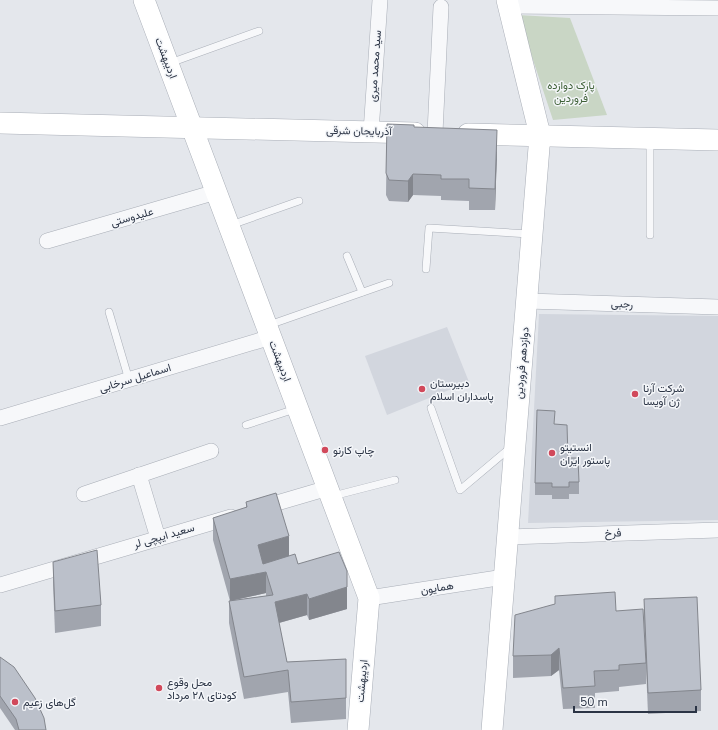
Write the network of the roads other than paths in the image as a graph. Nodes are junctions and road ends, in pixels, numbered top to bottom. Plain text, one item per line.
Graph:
1 (144, 0) edge
2 (380, 0) edge
3 (508, 3) edge
4 (441, 7) dead end
5 (718, 8) edge
6 (259, 31) dead end
7 (168, 64) junction
8 (0, 123) edge
9 (192, 128) junction
10 (371, 132) junction
11 (435, 133) junction
12 (540, 136) junction
13 (650, 138) junction
14 (718, 140) edge
15 (216, 192) junction
16 (299, 201) dead end
17 (229, 226) junction
18 (532, 234) junction
19 (650, 235) dead end
20 (48, 241) dead end
21 (347, 256) dead end
22 (426, 269) dead end
23 (389, 283) dead end
24 (362, 292) junction
25 (527, 301) junction
26 (718, 307) edge
27 (109, 312) dead end
28 (269, 331) junction
29 (129, 380) junction
30 (297, 408) junction
31 (431, 408) dead end
32 (0, 418) edge
33 (246, 426) dead end
34 (515, 444) junction
35 (211, 451) dead end
36 (139, 475) junction
37 (395, 480) dead end
38 (329, 493) junction
39 (84, 494) dead end
40 (718, 530) edge
41 (508, 537) junction
42 (158, 538) junction
43 (504, 577) junction
44 (0, 585) edge
45 (369, 598) junction
46 (358, 730) edge
47 (492, 730) edge

1 - 7 main road, اردیبهشت
2 - 10 street, سید محمد میری
3 - 5 street
3 - 12 main road, دوازدهم فروردین
4 - 11 street
6 - 7 lane
7 - 9 main road, اردیبهشت
8 - 9 main road, آذربایجان شرقی
9 - 10 main road, آذربایجان شرقی
9 - 15 main road, اردیبهشت
10 - 11 main road, آذربایجان شرقی
11 - 12 main road, آذربایجان شرقی
12 - 13 main road, آذربایجان شرقی
12 - 18 main road, دوازدهم فروردین
13 - 14 main road, آذربایجان شرقی
13 - 19 lane
15 - 17 main road, اردیبهشت
15 - 20 street, علیدوستی
16 - 17 lane
17 - 28 main road, اردیبهشت
18 - 22 lane
18 - 25 main road, دوازدهم فروردین
21 - 24 lane
23 - 24 lane
24 - 28 lane
25 - 26 street, رجبی
25 - 34 main road, دوازدهم فروردین
27 - 29 lane
28 - 29 street, اسماعیل سرخابی
28 - 30 main road, اردیبهشت
29 - 32 street, اسماعیل سرخابی
30 - 33 lane
30 - 38 main road, اردیبهشت
31 - 34 lane
34 - 41 main road, دوازدهم فروردین
35 - 36 street
36 - 39 street
36 - 42 street
37 - 38 lane
38 - 42 street, سعید ایپچی لر
38 - 45 main road, اردیبهشت
40 - 41 street, فرخ
41 - 43 main road, دوازدهم فروردین
42 - 44 street, سعید ایپچی لر
43 - 45 street, همایون
43 - 47 main road, دوازدهم فروردین
45 - 46 main road, اردیبهشت

